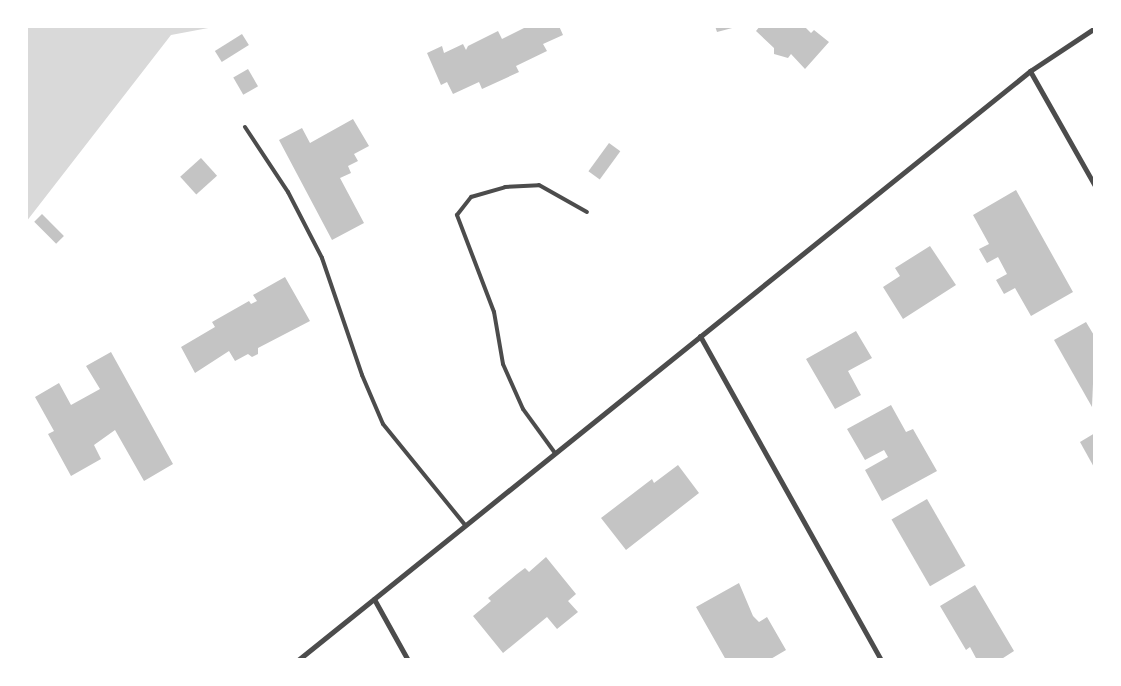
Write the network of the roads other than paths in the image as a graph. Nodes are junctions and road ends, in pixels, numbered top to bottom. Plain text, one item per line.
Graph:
1 (1095, 28) edge
2 (1030, 71) junction
3 (245, 127) dead end
4 (1095, 186) edge
5 (586, 212) dead end
6 (700, 336) junction
7 (555, 453) junction
8 (465, 524) junction
9 (374, 599) junction
10 (298, 660) edge
11 (408, 660) edge
12 (881, 660) edge

1 - 2 street
2 - 4 street
2 - 6 street
3 - 8 lane
5 - 7 lane
6 - 7 street
6 - 12 street
7 - 8 street
8 - 9 street
9 - 10 street
9 - 11 street

